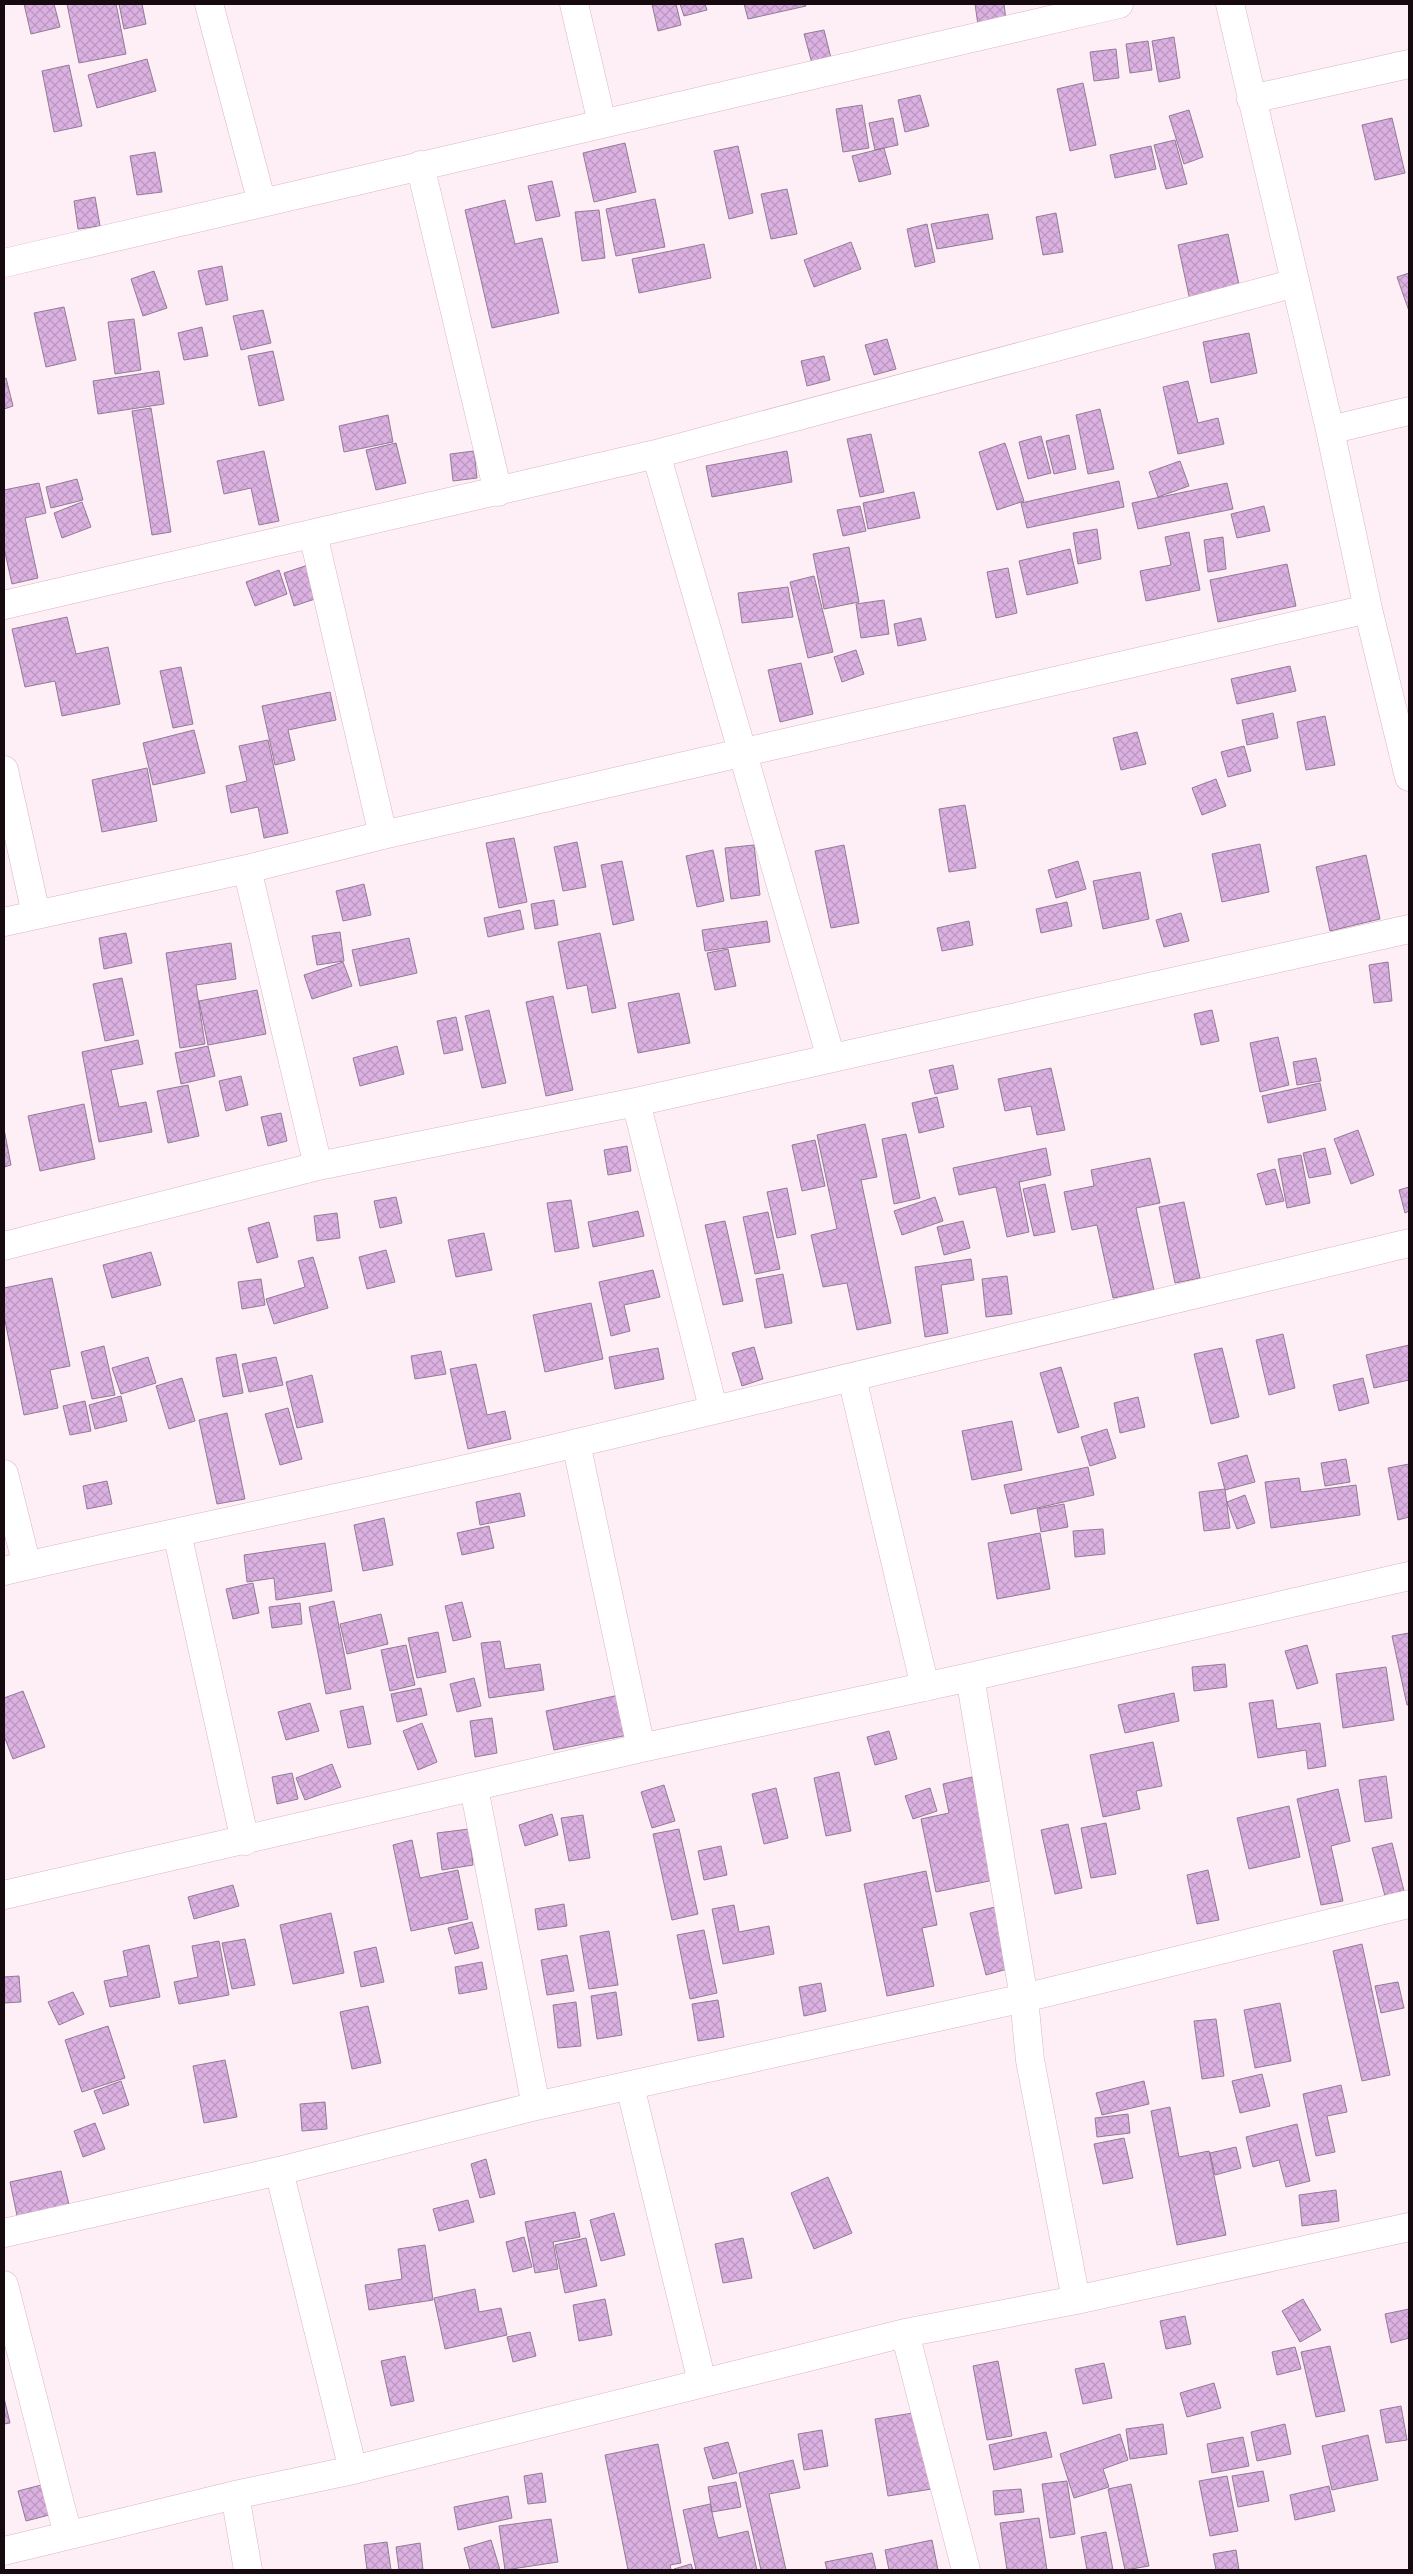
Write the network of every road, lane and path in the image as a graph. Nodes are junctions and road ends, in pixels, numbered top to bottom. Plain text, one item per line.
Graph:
1 (209, 4) edge
2 (574, 4) edge
3 (1119, 4) edge
4 (1230, 4) edge
5 (1409, 64) edge
6 (1251, 100) junction
7 (602, 123) junction
8 (420, 165) junction
9 (262, 203) junction
10 (4, 263) edge
11 (1295, 283) junction
12 (1409, 411) edge
13 (1330, 430) junction
14 (656, 454) junction
15 (498, 492) junction
16 (313, 534) junction
17 (4, 605) edge
18 (1368, 609) junction
19 (743, 752) junction
20 (4, 770) edge
21 (1409, 777) edge
22 (383, 834) junction
23 (247, 869) junction
24 (36, 914) junction
25 (4, 922) edge
26 (1409, 929) edge
27 (831, 1058) junction
28 (636, 1102) junction
29 (318, 1166) junction
30 (1409, 1243) edge
31 (4, 1246) edge
32 (852, 1378) junction
33 (713, 1408) junction
34 (576, 1443) junction
35 (4, 1474) edge
36 (177, 1533) junction
37 (15, 1568) edge
38 (1409, 1576) edge
39 (970, 1677) junction
40 (925, 1687) junction
41 (641, 1748) junction
42 (474, 1788) junction
43 (246, 1841) junction
44 (4, 1895) edge
45 (1409, 1904) edge
46 (1024, 1998) junction
47 (630, 2086) junction
48 (536, 2106) junction
49 (279, 2171) junction
50 (1409, 2227) edge
51 (4, 2232) edge
52 (4, 2284) edge
53 (1076, 2300) junction
54 (905, 2333) junction
55 (702, 2382) junction
56 (353, 2470) junction
57 (235, 2495) junction
58 (68, 2535) junction
59 (4, 2551) edge
60 (248, 2570) edge
61 (966, 2570) edge

1 - 9 street
2 - 7 street
3 - 7 street
4 - 6 street
5 - 6 street
6 - 11 street
7 - 8 street
8 - 9 street
8 - 15 street
9 - 10 street
11 - 13 street
11 - 14 street
12 - 13 street
13 - 18 street
14 - 15 street
14 - 19 street
15 - 16 street
16 - 17 street
16 - 22 street
18 - 19 street
18 - 21 street
19 - 22 street
19 - 27 street
20 - 24 street
22 - 23 street
23 - 24 street
23 - 29 street
24 - 25 street
26 - 27 street
27 - 28 street
28 - 29 street
28 - 33 street
29 - 31 street
30 - 32 street
32 - 33 street
32 - 40 street
33 - 34 street
34 - 36 street
34 - 41 street
35 - 37 street
36 - 37 street
36 - 43 street
38 - 39 street
39 - 40 street
39 - 46 street
40 - 41 street
41 - 42 street
42 - 43 street
42 - 48 street
43 - 44 street
45 - 46 street
46 - 47 street
46 - 53 street
47 - 48 street
47 - 55 street
48 - 49 street
49 - 51 street
49 - 56 street
50 - 53 street
52 - 58 street
53 - 54 street
54 - 55 street
54 - 61 street
55 - 56 street
56 - 57 street
57 - 58 street
57 - 60 street
58 - 59 street

